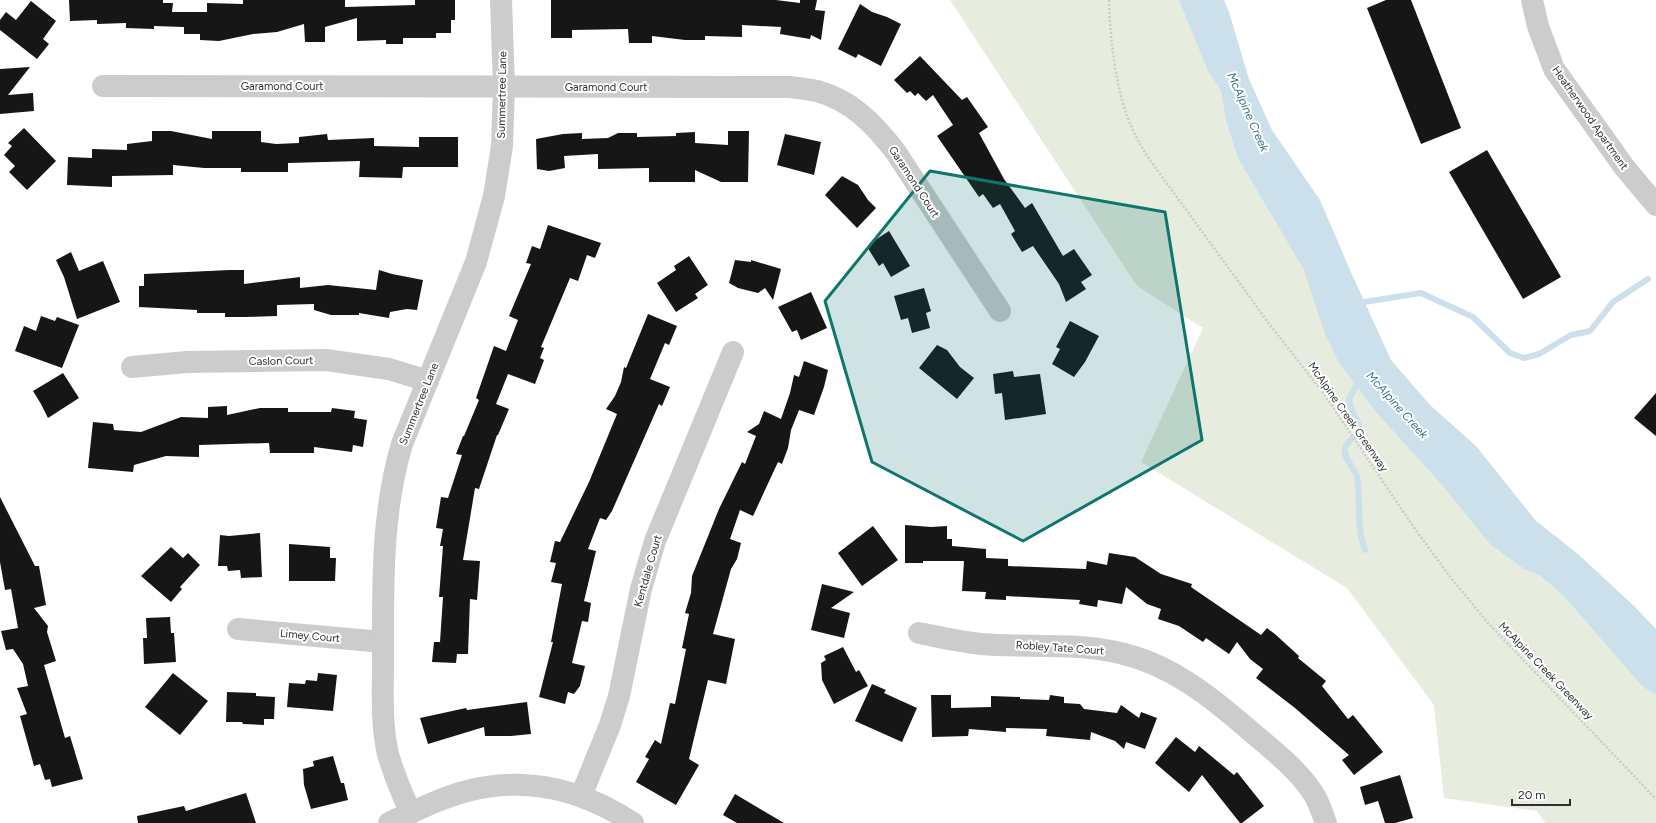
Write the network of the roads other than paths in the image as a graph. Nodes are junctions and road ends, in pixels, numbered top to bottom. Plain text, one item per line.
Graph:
1 (501, 0) edge
2 (1532, 0) edge
3 (103, 86) dead end
4 (504, 87) junction
5 (1656, 205) edge
6 (1000, 310) dead end
7 (733, 352) dead end
8 (132, 367) dead end
9 (428, 381) junction
10 (238, 629) dead end
11 (919, 633) dead end
12 (383, 642) junction
13 (581, 796) junction
14 (411, 813) junction
15 (389, 823) edge
16 (633, 823) edge
17 (1326, 823) edge

1 - 4 street, Summertree Lane
2 - 5 street, Heatherwood Apartment
3 - 4 street, Garamond Court
4 - 6 street, Garamond Court
4 - 9 street, Summertree Lane
7 - 13 street, Kentdale Court
8 - 9 street, Caslon Court
9 - 12 street, Summertree Lane
10 - 12 street, Limey Court
11 - 17 street, Robley Tate Court
12 - 14 street, Summertree Lane
13 - 14 street
13 - 16 street
14 - 15 street

